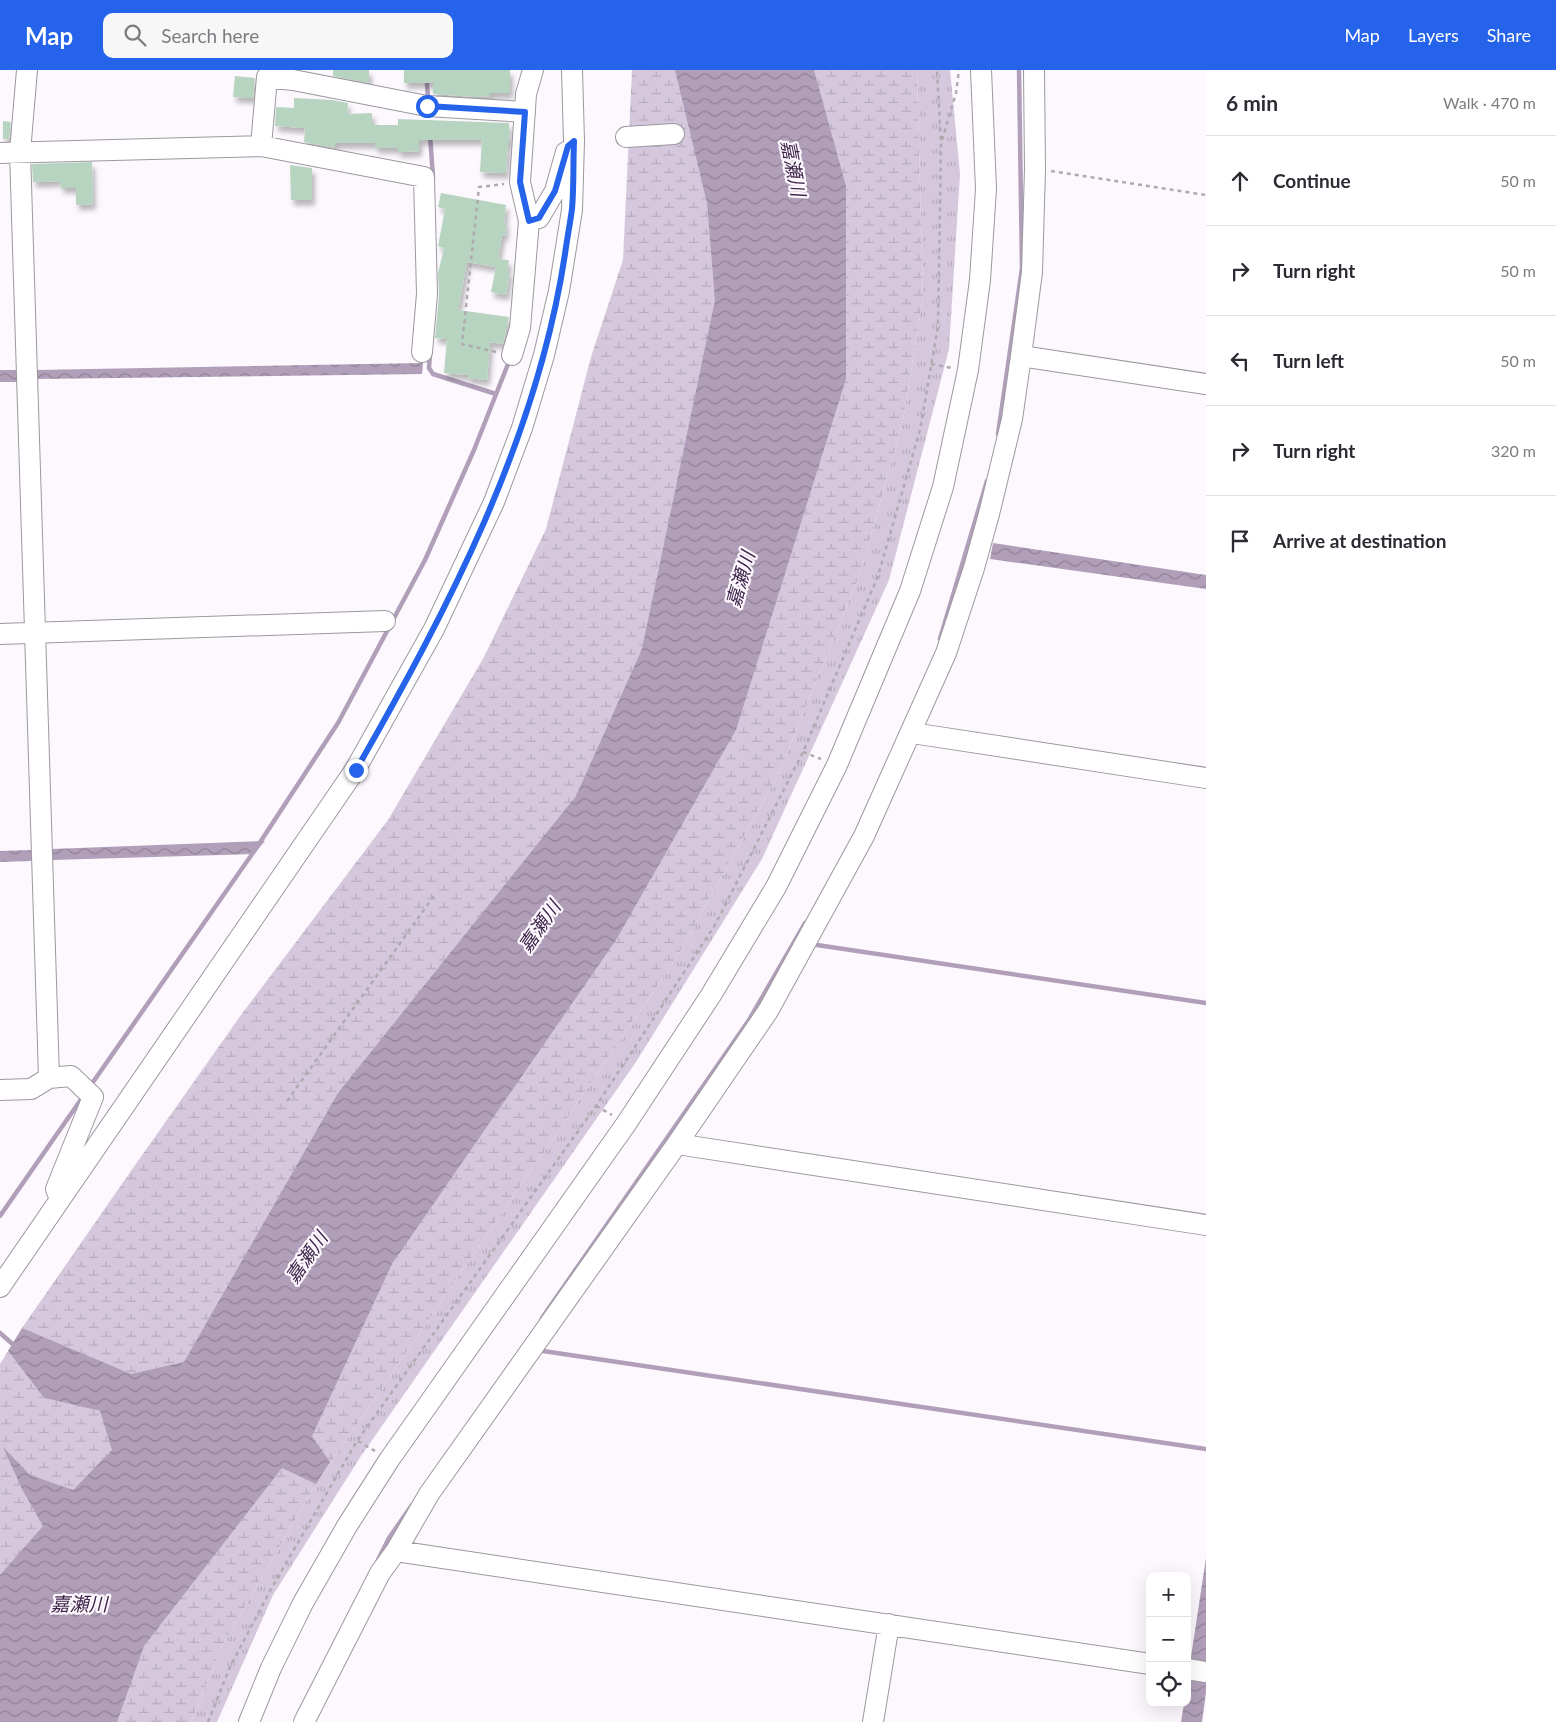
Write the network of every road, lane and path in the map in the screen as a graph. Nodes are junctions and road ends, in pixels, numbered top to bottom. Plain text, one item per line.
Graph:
1 (27, 70) edge
2 (533, 70) edge
3 (572, 70) edge
4 (937, 70) edge
5 (959, 70) edge
6 (981, 70) edge
7 (1034, 70) edge
8 (294, 75) edge
9 (525, 112) junction
10 (674, 134) dead end
11 (626, 137) dead end
12 (574, 141) junction
13 (941, 144) junction
14 (260, 146) junction
15 (20, 152) junction
16 (0, 153) edge
17 (1035, 169) junction
18 (520, 182) junction
19 (1206, 195) edge
20 (529, 221) junction
21 (422, 352) dead end
22 (512, 355) joint
23 (1022, 356) junction
24 (931, 364) junction
25 (968, 370) junction
26 (1206, 384) edge
27 (385, 621) dead end
28 (36, 632) junction
29 (0, 634) edge
30 (912, 733) junction
31 (803, 752) junction
32 (837, 765) junction
33 (1206, 778) edge
34 (436, 893) dead end
35 (49, 1078) junction
36 (0, 1090) edge
37 (287, 1101) dead end
38 (678, 1144) junction
39 (60, 1201) junction
40 (1206, 1225) edge
41 (0, 1287) edge
42 (357, 1441) junction
43 (389, 1460) junction
44 (396, 1550) junction
45 (889, 1624) junction
46 (1146, 1663) edge
47 (1191, 1670) edge
48 (1206, 1672) edge
49 (208, 1722) edge
50 (249, 1722) edge
51 (304, 1722) edge
52 (873, 1722) edge

1 - 15 street
2 - 9 street
3 - 12 street
4 - 13 path
5 - 13 path
6 - 25 street
7 - 17 street
8 - 9 street
8 - 14 street
9 - 18 street
10 - 11 street
12 - 20 street
12 - 39 street
13 - 24 path
14 - 15 street
14 - 21 street
15 - 16 street
15 - 28 street
17 - 19 path
17 - 23 street
18 - 20 street
18 - 22 path
20 - 22 street
23 - 26 street
23 - 30 street
24 - 25 path
24 - 31 path
25 - 32 street
27 - 28 street
28 - 29 street
28 - 35 street
30 - 33 street
30 - 38 street
31 - 32 path
31 - 42 path
32 - 43 street
34 - 37 path
35 - 36 street
35 - 39 street
38 - 40 street
38 - 44 street
39 - 41 street
42 - 43 path
42 - 49 path
43 - 50 street
44 - 45 street
44 - 51 street
45 - 46 street
45 - 52 street
47 - 48 street

